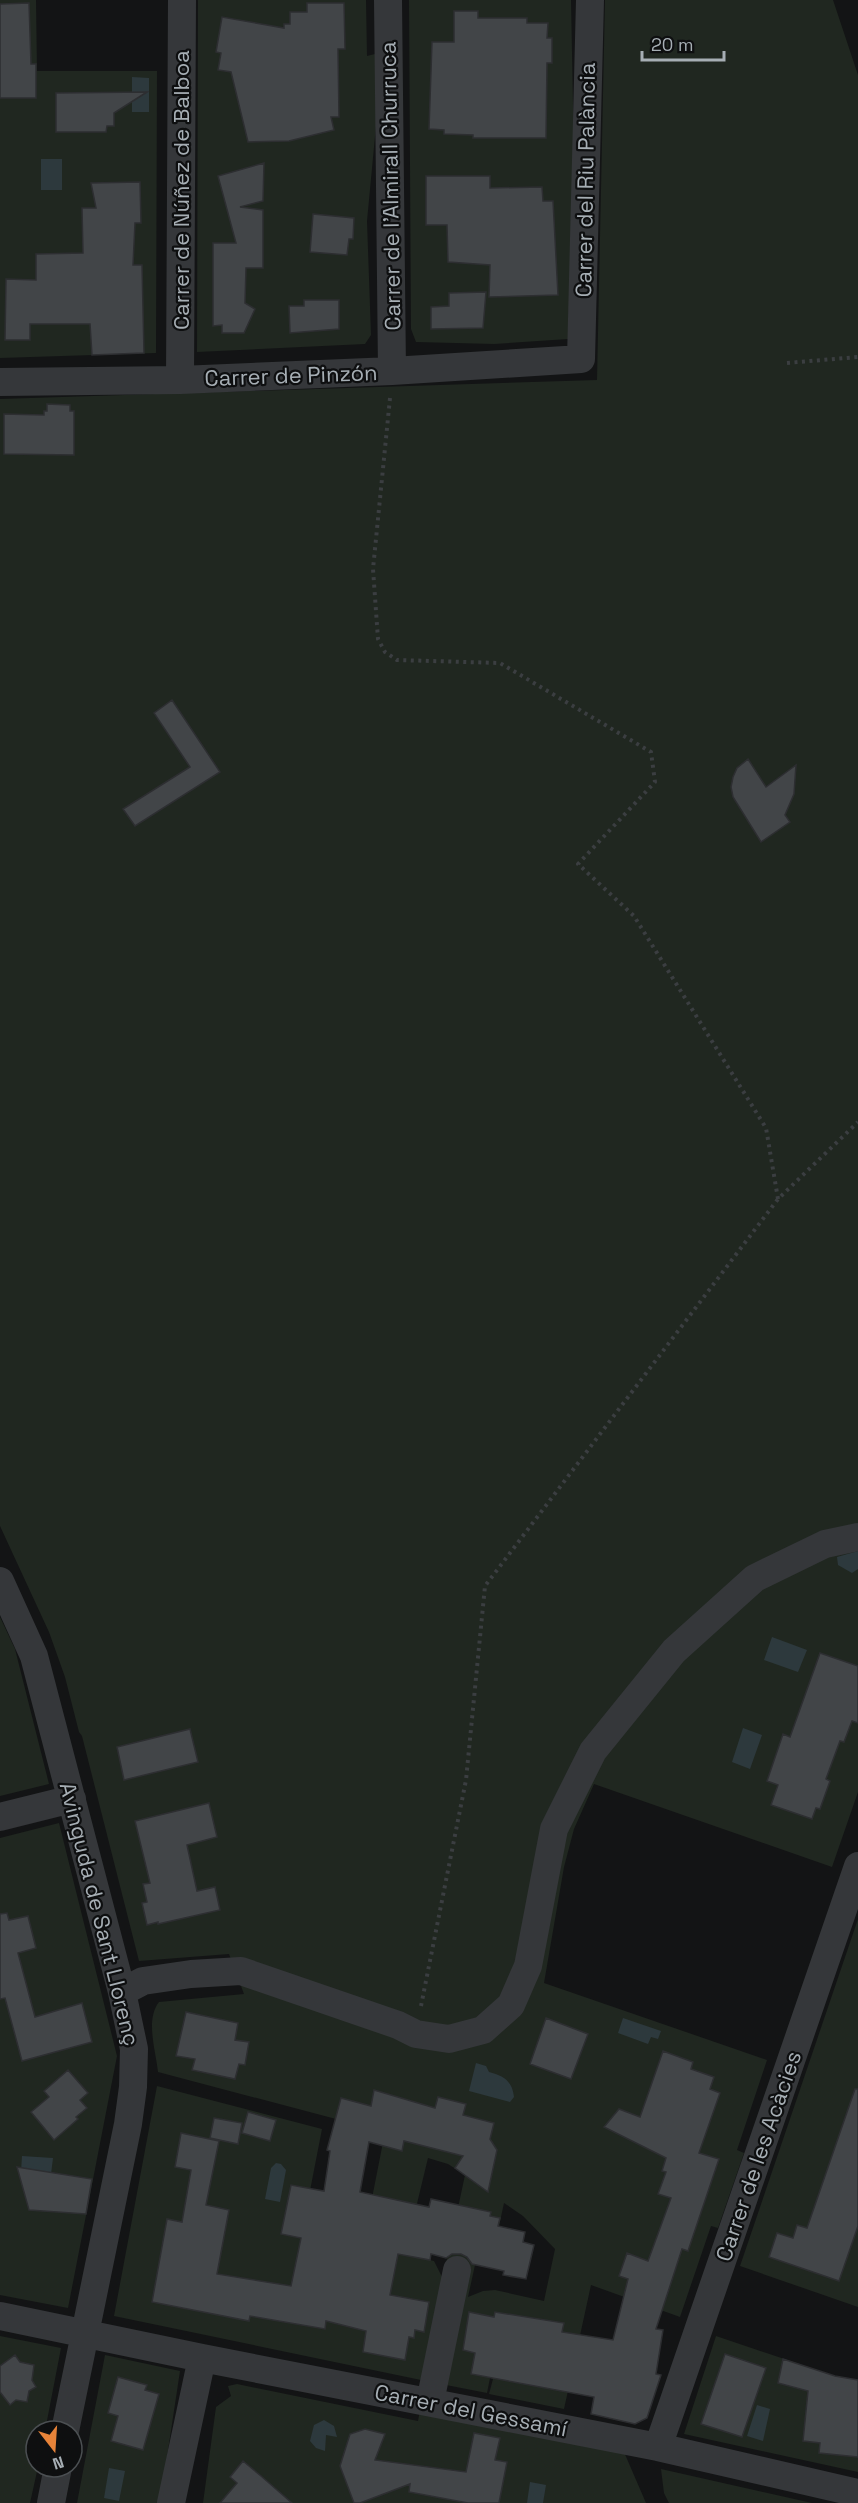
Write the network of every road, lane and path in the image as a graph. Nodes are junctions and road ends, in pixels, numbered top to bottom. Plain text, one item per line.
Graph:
1 (182, 0) edge
2 (388, 0) edge
3 (590, 0) edge
4 (858, 357) edge
5 (581, 359) joint
6 (787, 363) dead end
7 (180, 380) junction
8 (0, 382) edge
9 (391, 384) junction
10 (858, 1122) edge
11 (778, 1199) junction
12 (858, 1537) edge
13 (0, 1581) edge
14 (72, 1798) junction
15 (0, 1817) edge
16 (858, 1866) edge
17 (122, 1992) junction
18 (416, 2034) junction
19 (457, 2270) dead end
20 (0, 2316) edge
21 (83, 2333) junction
22 (202, 2358) junction
23 (430, 2402) junction
24 (66, 2419) edge
25 (658, 2446) junction
26 (56, 2479) edge
27 (858, 2493) edge
28 (51, 2503) edge
29 (171, 2503) edge

1 - 7 street, Carrer de Núñez de Balboa
2 - 9 street, Carrer de l'Almirall Churruca
3 - 5 street, Carrer del Riu Palància
4 - 6 path
5 - 9 street, Carrer de Pinzón
7 - 8 street, Carrer de Pinzón
7 - 9 street, Carrer de Pinzón
9 - 11 path
10 - 11 path
11 - 18 path
12 - 18 street
13 - 14 street, Avinguda de Sant Llorenç
14 - 15 street
14 - 17 street, Avinguda de Sant Llorenç
16 - 25 street, Carrer de les Acàcies
17 - 18 street
17 - 21 street, Avinguda de Sant Llorenç
19 - 23 street
20 - 21 street, Carrer del Gessamí
21 - 22 street, Carrer del Gessamí
21 - 24 street, Avinguda de Sant Llorenç
22 - 23 street, Carrer del Gessamí
22 - 29 street
23 - 25 street, Carrer del Gessamí
25 - 27 street, Carrer del Gessamí
26 - 28 street

